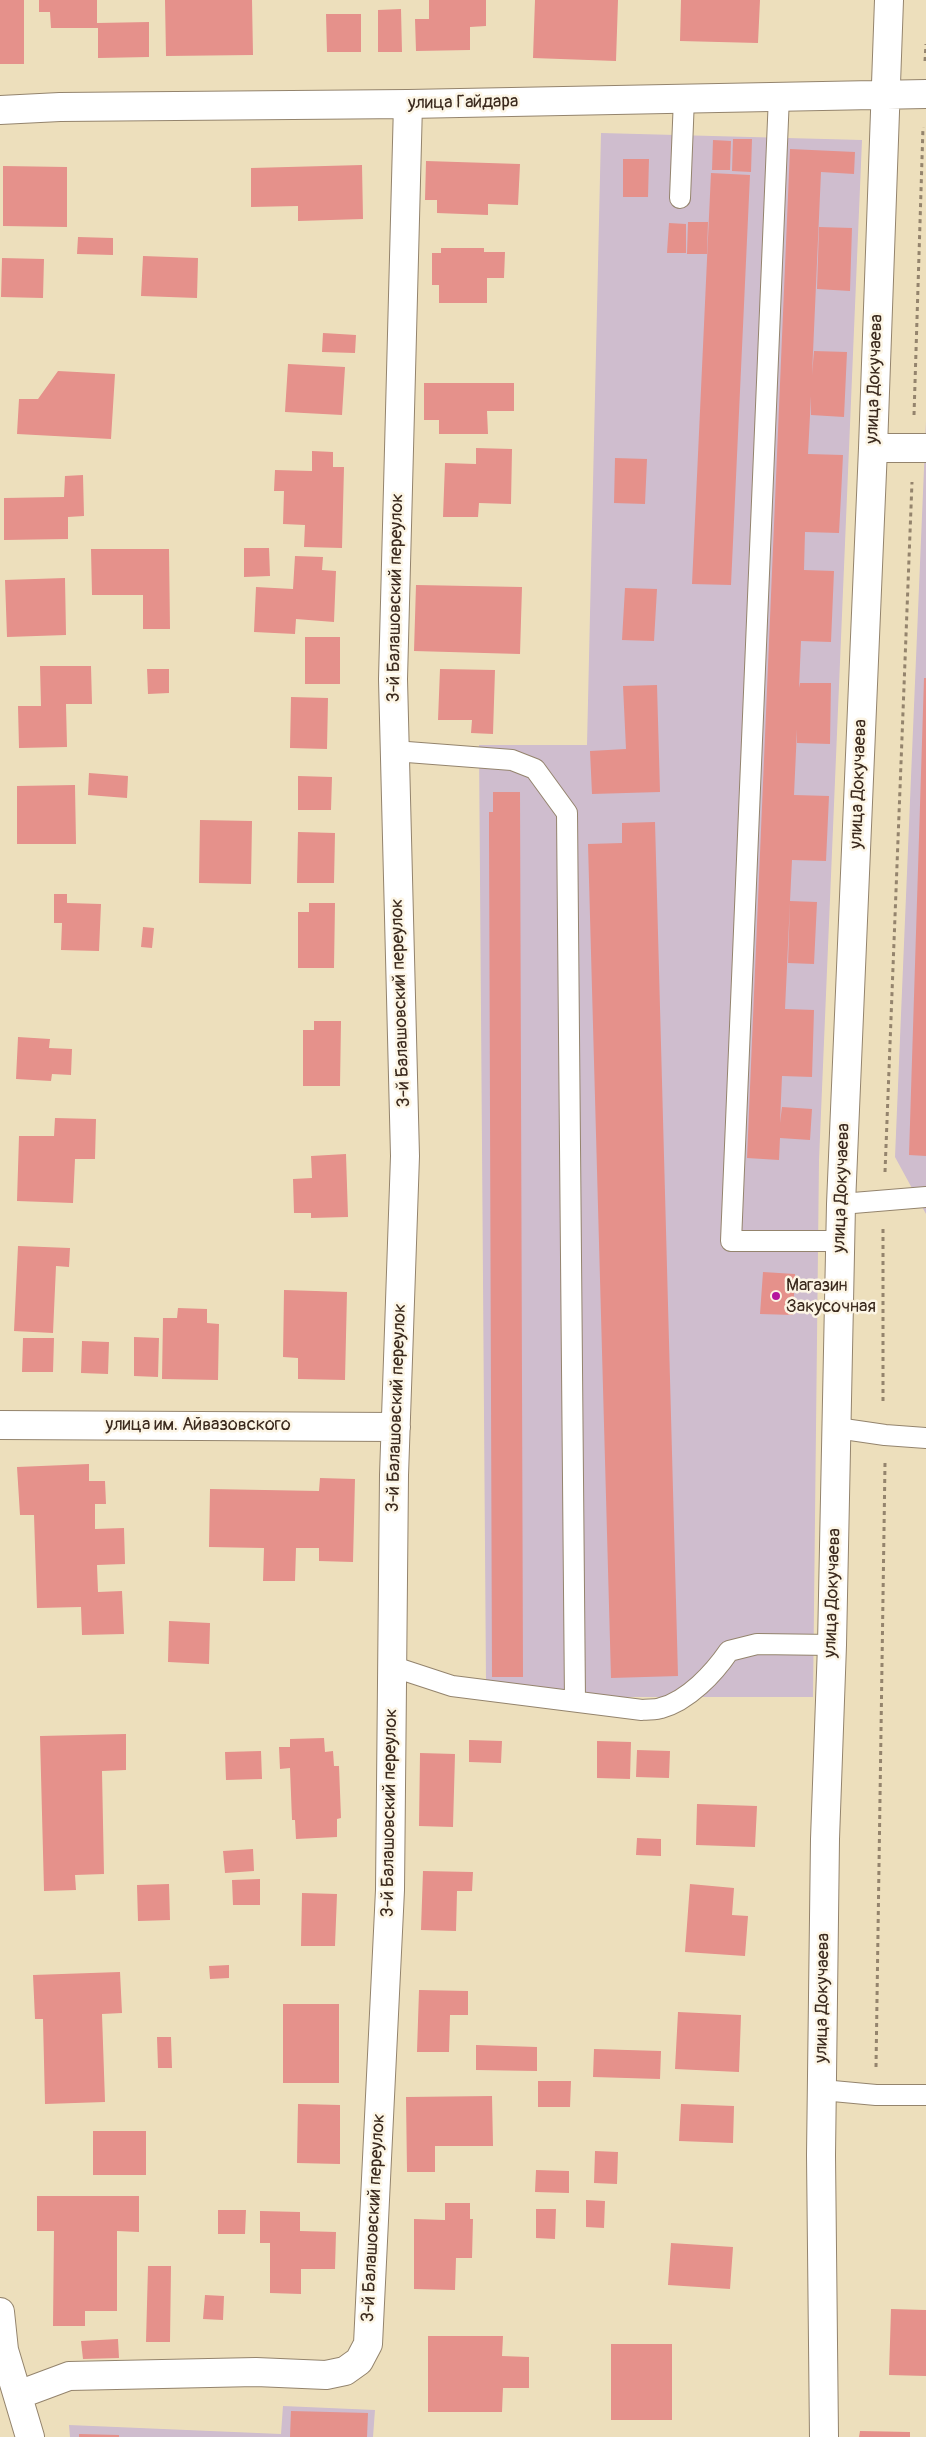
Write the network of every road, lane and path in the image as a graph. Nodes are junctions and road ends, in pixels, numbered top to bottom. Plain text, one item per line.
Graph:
1 (889, 0) edge
2 (926, 44) edge
3 (925, 94) edge
4 (885, 95) junction
5 (779, 96) junction
6 (684, 98) junction
7 (408, 104) junction
8 (0, 110) edge
9 (680, 198) dead end
10 (873, 448) junction
11 (919, 448) edge
12 (394, 751) junction
13 (926, 1197) edge
14 (884, 1202) junction
15 (841, 1204) junction
16 (840, 1241) junction
17 (0, 1425) edge
18 (396, 1427) junction
19 (837, 1428) junction
20 (885, 1435) junction
21 (926, 1438) edge
22 (832, 1646) junction
23 (391, 1666) junction
24 (575, 1700) junction
25 (822, 2090) junction
26 (876, 2095) junction
27 (926, 2095) edge
28 (0, 2312) edge
29 (18, 2395) junction
30 (30, 2437) edge
31 (824, 2437) edge

1 - 4 street, улица Докучаева
2 - 3 path
3 - 4 street, улица Гайдара
3 - 11 path
4 - 5 street, улица Гайдара
4 - 10 street, улица Докучаева
5 - 6 street, улица Гайдара
5 - 16 lane
6 - 7 street, улица Гайдара
6 - 9 lane
7 - 8 street, улица Гайдара
7 - 12 street, 3-й Балашовский переулок
10 - 11 street
10 - 15 street, улица Докучаева
11 - 14 path
12 - 18 street, 3-й Балашовский переулок
12 - 24 lane
13 - 14 lane
14 - 15 lane
14 - 20 path
15 - 16 street, улица Докучаева
16 - 19 street, улица Докучаева
17 - 18 street, улица им. Айвазовского
18 - 23 street, 3-й Балашовский переулок
19 - 20 lane
19 - 22 street, улица Докучаева
20 - 21 lane
20 - 26 path
22 - 24 lane
22 - 25 street, улица Докучаева
23 - 24 lane
23 - 29 street, 3-й Балашовский переулок
25 - 26 lane
25 - 31 street, улица Докучаева
26 - 27 lane
28 - 29 street
29 - 30 street

